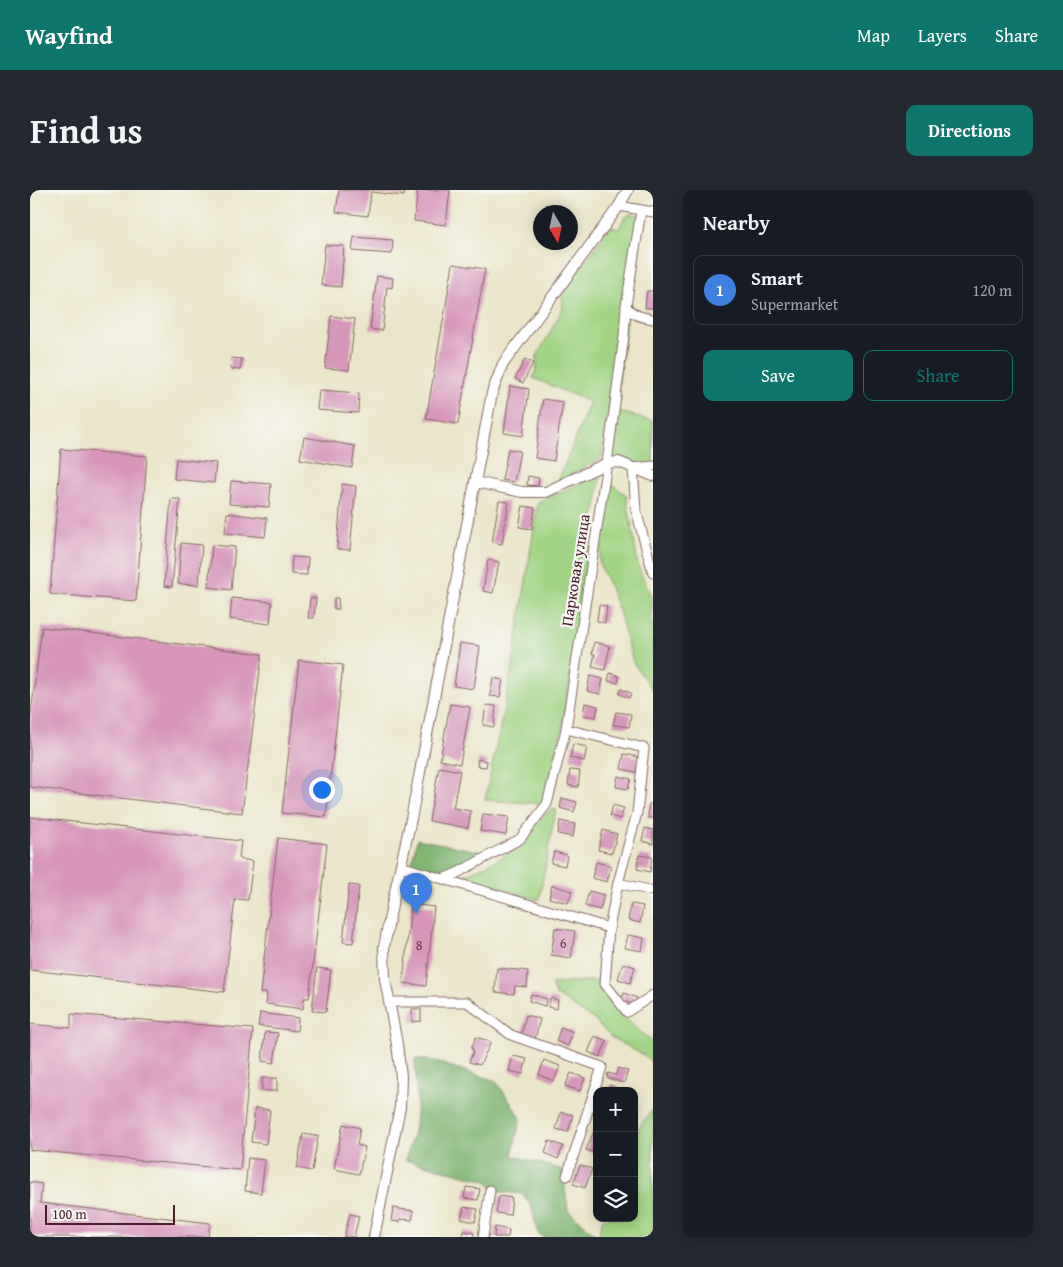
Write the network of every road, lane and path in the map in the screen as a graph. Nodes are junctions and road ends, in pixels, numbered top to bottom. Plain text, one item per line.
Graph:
1 (628, 190) edge
2 (619, 206) junction
3 (642, 210) junction
4 (653, 212) edge
5 (626, 306) junction
6 (640, 317) junction
7 (653, 319) edge
8 (624, 336) junction
9 (606, 462) junction
10 (653, 466) edge
11 (633, 468) junction
12 (653, 476) edge
13 (475, 482) junction
14 (653, 573) edge
15 (566, 729) junction
16 (401, 866) junction
17 (444, 879) junction
18 (618, 883) junction
19 (653, 891) edge
20 (609, 928) junction
21 (653, 995) edge
22 (389, 1002) junction
23 (567, 1176) dead end
24 (490, 1190) dead end
25 (374, 1237) edge
26 (483, 1237) edge

1 - 2 street
2 - 3 street
2 - 13 street
3 - 4 street
3 - 5 street, Парковая улица
5 - 6 street
5 - 8 street, Парковая улица
6 - 7 street
6 - 8 street
8 - 9 street, Парковая улица
9 - 11 street
9 - 13 street
9 - 15 street, Парковая улица
10 - 11 street
11 - 12 street
11 - 14 street
13 - 16 street
15 - 17 street, Парковая улица
15 - 18 street
16 - 17 street
16 - 22 street
17 - 20 street
18 - 19 street
18 - 20 street
20 - 21 street
22 - 23 street
22 - 25 street
24 - 26 street

